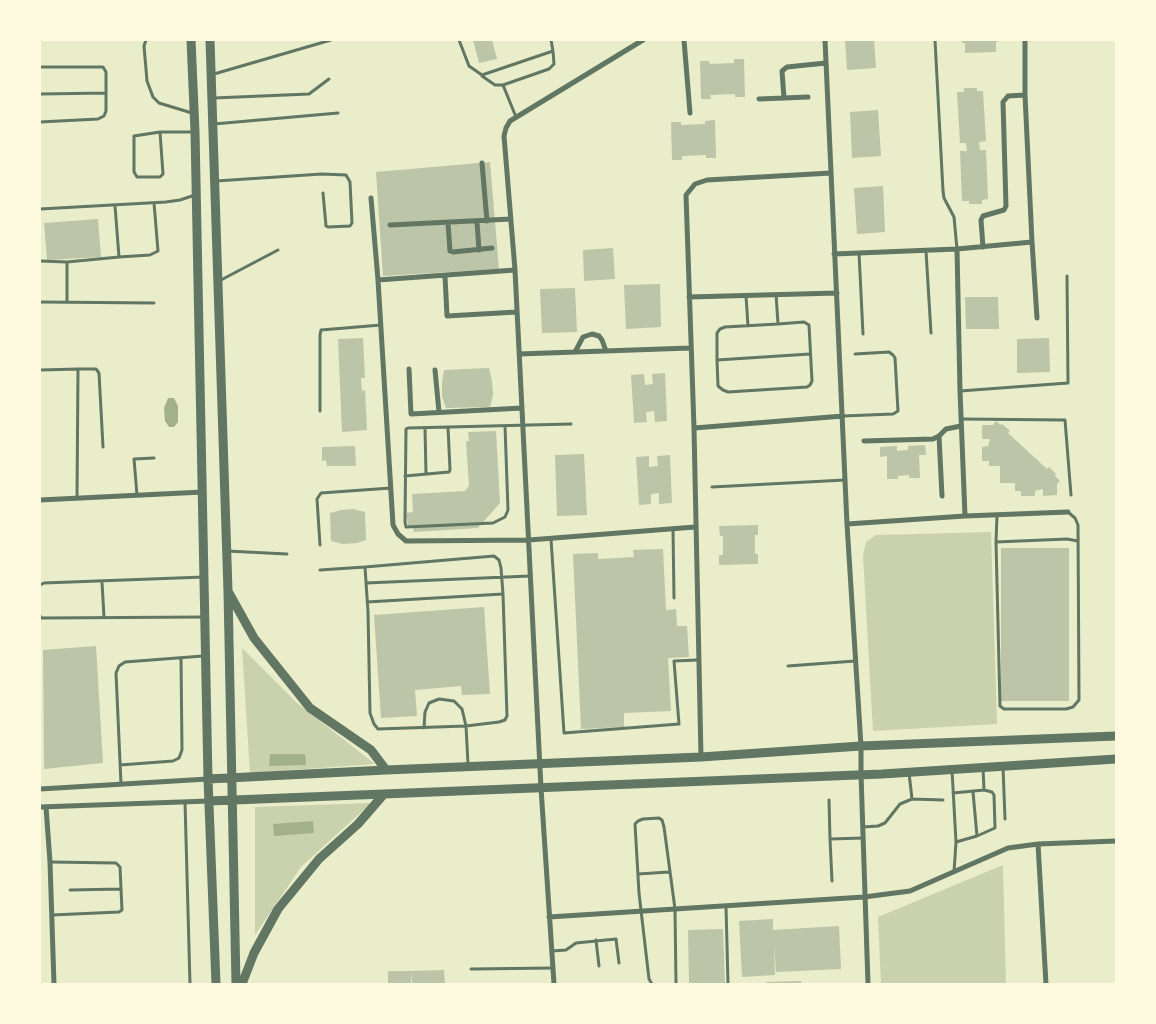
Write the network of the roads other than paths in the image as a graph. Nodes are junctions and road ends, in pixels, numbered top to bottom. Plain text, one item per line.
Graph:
1 (146, 40) edge
2 (191, 40) edge
3 (210, 40) edge
4 (331, 40) edge
5 (459, 40) edge
6 (551, 40) edge
7 (644, 40) edge
8 (684, 40) edge
9 (825, 40) edge
10 (935, 40) edge
11 (1025, 40) edge
12 (554, 51) junction
13 (826, 63) junction
14 (40, 67) edge
15 (211, 75) junction
16 (482, 75) junction
17 (329, 79) dead end
18 (503, 86) junction
19 (106, 93) junction
20 (40, 94) edge
21 (1026, 95) junction
22 (808, 97) dead end
23 (211, 98) junction
24 (784, 98) junction
25 (759, 99) dead end
26 (193, 113) junction
27 (690, 113) dead end
28 (338, 114) dead end
29 (517, 117) junction
30 (40, 122) edge
31 (212, 124) junction
32 (160, 132) junction
33 (195, 132) junction
34 (482, 163) dead end
35 (831, 173) junction
36 (213, 181) junction
37 (324, 193) dead end
38 (196, 195) junction
39 (371, 198) dead end
40 (154, 203) junction
41 (115, 206) junction
42 (40, 209) edge
43 (511, 219) junction
44 (487, 221) junction
45 (477, 222) junction
46 (448, 223) junction
47 (390, 225) dead end
48 (1032, 242) junction
49 (982, 246) junction
50 (492, 248) dead end
51 (957, 248) junction
52 (278, 250) dead end
53 (480, 250) junction
54 (926, 250) junction
55 (859, 253) junction
56 (834, 254) junction
57 (119, 257) junction
58 (40, 261) edge
59 (66, 262) junction
60 (514, 270) junction
61 (445, 276) junction
62 (1067, 276) dead end
63 (378, 280) junction
64 (217, 282) junction
65 (837, 293) junction
66 (776, 294) junction
67 (746, 296) junction
68 (689, 297) junction
69 (40, 302) edge
70 (67, 302) junction
71 (154, 302) dead end
72 (517, 312) junction
73 (1037, 318) dead end
74 (778, 324) junction
75 (381, 325) junction
76 (748, 326) junction
77 (931, 333) dead end
78 (863, 334) dead end
79 (690, 348) junction
80 (606, 351) junction
81 (575, 352) junction
82 (519, 354) junction
83 (810, 354) junction
84 (854, 354) dead end
85 (717, 360) junction
86 (409, 368) dead end
87 (78, 369) junction
88 (40, 370) edge
89 (435, 370) dead end
90 (960, 391) junction
91 (522, 408) junction
92 (320, 411) dead end
93 (439, 412) junction
94 (843, 416) junction
95 (961, 419) junction
96 (571, 424) dead end
97 (522, 425) junction
98 (505, 426) junction
99 (961, 426) junction
100 (448, 427) junction
101 (425, 428) junction
102 (694, 428) junction
103 (939, 436) junction
104 (864, 441) dead end
105 (104, 447) dead end
106 (154, 458) dead end
107 (426, 474) junction
108 (405, 476) junction
109 (846, 480) junction
110 (712, 487) dead end
111 (391, 488) junction
112 (203, 492) junction
113 (136, 495) junction
114 (1071, 495) dead end
115 (942, 496) dead end
116 (77, 498) junction
117 (40, 500) edge
118 (1068, 512) joint
119 (996, 515) junction
120 (965, 516) junction
121 (847, 524) junction
122 (695, 527) junction
123 (673, 529) junction
124 (551, 538) junction
125 (529, 540) junction
126 (1078, 541) junction
127 (996, 542) junction
128 (320, 545) dead end
129 (226, 551) junction
130 (287, 554) dead end
131 (365, 567) junction
132 (320, 570) dead end
133 (531, 576) junction
134 (204, 577) junction
135 (502, 577) junction
136 (102, 582) junction
137 (366, 583) junction
138 (40, 584) edge
139 (228, 591) junction
140 (502, 594) junction
141 (674, 598) dead end
142 (367, 602) junction
143 (40, 616) edge
144 (104, 617) junction
145 (205, 617) junction
146 (206, 656) junction
147 (181, 658) junction
148 (698, 660) junction
149 (855, 661) junction
150 (788, 666) dead end
151 (466, 726) junction
152 (424, 728) junction
153 (1116, 736) edge
154 (861, 746) junction
155 (700, 757) junction
156 (1116, 760) edge
157 (120, 765) junction
158 (541, 765) junction
159 (468, 766) junction
160 (1003, 766) junction
161 (982, 768) junction
162 (386, 770) junction
163 (952, 770) junction
164 (909, 772) junction
165 (860, 774) junction
166 (208, 779) junction
167 (233, 779) junction
168 (120, 784) junction
169 (40, 788) edge
170 (541, 788) junction
171 (984, 790) junction
172 (973, 792) junction
173 (953, 793) junction
174 (384, 794) junction
175 (912, 799) junction
176 (233, 800) junction
177 (830, 800) dead end
178 (943, 800) dead end
179 (209, 801) junction
180 (186, 802) junction
181 (43, 807) edge
182 (1005, 819) dead end
183 (863, 827) junction
184 (977, 836) junction
185 (863, 838) junction
186 (830, 839) junction
187 (1116, 841) edge
188 (956, 842) junction
189 (1038, 844) junction
190 (50, 862) junction
191 (669, 872) junction
192 (954, 872) junction
193 (638, 874) junction
194 (832, 881) dead end
195 (121, 889) junction
196 (70, 890) dead end
197 (864, 897) junction
198 (726, 906) junction
199 (675, 909) junction
200 (642, 912) junction
201 (52, 915) junction
202 (550, 917) junction
203 (596, 940) junction
204 (552, 951) junction
205 (619, 963) dead end
206 (599, 966) dead end
207 (553, 968) junction
208 (471, 969) dead end
209 (54, 984) edge
210 (190, 984) edge
211 (216, 984) edge
212 (236, 984) edge
213 (242, 984) edge
214 (554, 984) edge
215 (652, 984) edge
216 (676, 984) edge
217 (728, 984) edge
218 (868, 984) edge
219 (1046, 984) edge

1 - 26 lane
2 - 26 street
3 - 15 street
4 - 15 lane
5 - 16 lane
6 - 12 lane
7 - 29 street
8 - 27 street
9 - 13 street
10 - 51 lane
11 - 21 street
12 - 16 lane
12 - 18 lane
13 - 24 street
13 - 35 street
14 - 19 lane
15 - 23 street
16 - 18 lane
17 - 23 lane
18 - 29 lane
19 - 20 lane
19 - 30 lane
21 - 48 street
21 - 49 street
22 - 24 street
23 - 31 street
24 - 25 street
26 - 33 street
28 - 31 lane
29 - 43 street
31 - 36 street
32 - 32 lane
32 - 33 lane
33 - 38 street
34 - 44 street
35 - 56 street
35 - 68 street
36 - 37 lane
36 - 64 street
38 - 40 lane
38 - 112 street
39 - 63 street
40 - 41 lane
40 - 57 lane
41 - 42 lane
41 - 57 lane
43 - 44 street
43 - 60 street
44 - 45 street
45 - 46 street
45 - 53 street
46 - 47 street
46 - 53 street
48 - 49 street
48 - 73 street
49 - 51 street
50 - 53 street
51 - 54 street
51 - 90 street
52 - 64 lane
54 - 55 street
54 - 77 lane
55 - 56 street
55 - 78 lane
56 - 65 street
57 - 59 lane
58 - 59 lane
59 - 70 lane
60 - 61 street
60 - 72 street
61 - 63 street
61 - 72 street
62 - 90 lane
63 - 75 street
64 - 129 street
65 - 66 street
65 - 94 street
66 - 67 street
66 - 74 lane
67 - 68 street
67 - 76 lane
68 - 79 street
69 - 70 lane
70 - 71 lane
72 - 82 street
74 - 76 lane
74 - 83 lane
75 - 92 lane
75 - 111 street
76 - 85 lane
79 - 80 street
79 - 102 street
80 - 81 street
80 - 81 street
81 - 82 street
82 - 91 street
83 - 85 lane
83 - 85 lane
84 - 94 lane
86 - 93 street
87 - 88 lane
87 - 105 lane
87 - 116 lane
89 - 93 street
90 - 95 street
91 - 93 street
91 - 97 street
94 - 102 street
94 - 109 street
95 - 99 street
95 - 114 lane
96 - 97 lane
97 - 98 lane
97 - 125 street
98 - 100 lane
98 - 108 lane
99 - 103 street
99 - 120 street
100 - 101 lane
100 - 107 lane
101 - 107 lane
101 - 108 lane
102 - 122 street
103 - 104 street
103 - 115 street
106 - 113 lane
107 - 108 lane
109 - 110 lane
109 - 121 street
111 - 125 street
111 - 128 lane
112 - 113 street
112 - 134 street
113 - 116 street
116 - 117 street
118 - 119 street
118 - 126 lane
119 - 120 street
119 - 127 lane
120 - 121 street
121 - 149 street
122 - 123 street
122 - 148 street
123 - 124 street
123 - 141 lane
124 - 125 street
124 - 148 lane
125 - 133 street
126 - 127 lane
126 - 127 lane
129 - 130 lane
129 - 139 street
131 - 132 lane
131 - 135 lane
131 - 137 lane
133 - 135 lane
133 - 158 street
134 - 136 lane
134 - 145 street
135 - 137 lane
135 - 140 lane
136 - 138 lane
136 - 144 lane
137 - 142 lane
139 - 162 street
139 - 167 street
140 - 142 lane
140 - 151 lane
142 - 152 lane
143 - 144 lane
144 - 145 lane
145 - 146 street
146 - 147 lane
146 - 166 street
147 - 157 lane
147 - 157 lane
148 - 155 street
149 - 150 lane
149 - 154 street
151 - 152 lane
151 - 152 lane
151 - 159 lane
153 - 154 street
154 - 155 street
154 - 165 street
155 - 158 street
156 - 160 street
157 - 168 lane
158 - 159 street
158 - 170 street
159 - 162 street
160 - 161 street
160 - 182 lane
161 - 163 street
161 - 171 lane
162 - 167 street
163 - 164 street
163 - 173 lane
164 - 165 street
164 - 175 lane
165 - 170 street
165 - 183 street
166 - 167 street
166 - 168 street
166 - 179 street
167 - 176 street
168 - 169 street
170 - 174 street
170 - 202 street
171 - 172 lane
171 - 184 lane
172 - 173 lane
172 - 184 lane
173 - 188 lane
174 - 176 street
174 - 213 street
175 - 178 lane
175 - 183 lane
176 - 179 street
176 - 212 street
177 - 186 lane
179 - 180 street
179 - 211 street
180 - 181 street
180 - 210 lane
181 - 190 street
183 - 185 street
184 - 188 lane
185 - 186 lane
185 - 197 street
186 - 194 lane
187 - 189 street
188 - 192 lane
189 - 192 street
189 - 219 street
190 - 195 lane
190 - 201 street
191 - 193 lane
191 - 193 lane
191 - 199 lane
192 - 197 street
193 - 200 lane
195 - 196 lane
195 - 201 lane
197 - 198 street
197 - 218 street
198 - 199 street
198 - 217 lane
199 - 200 street
199 - 216 lane
200 - 202 street
200 - 215 lane
201 - 209 street
202 - 204 street
203 - 204 lane
203 - 205 lane
203 - 206 lane
204 - 207 street
207 - 208 lane
207 - 214 street

